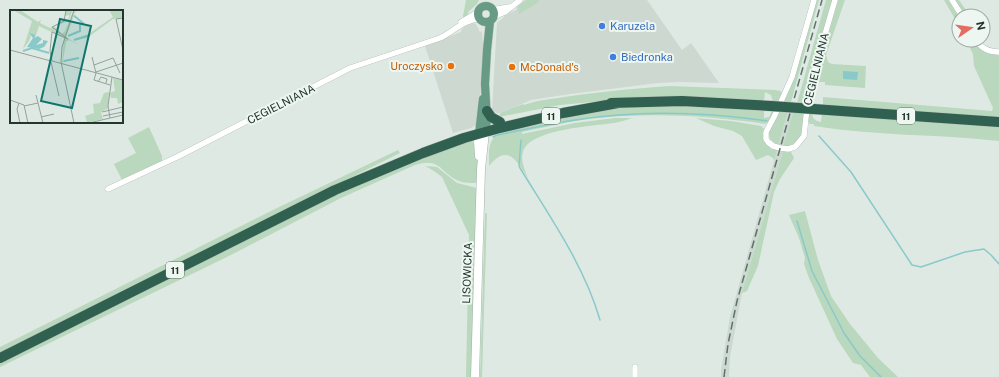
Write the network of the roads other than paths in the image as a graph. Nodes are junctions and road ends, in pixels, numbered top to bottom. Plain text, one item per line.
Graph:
1 (520, 0) edge
2 (814, 0) edge
3 (835, 0) edge
4 (486, 12) edge
5 (984, 48) edge
6 (999, 52) edge
7 (485, 84) junction
8 (618, 103) junction
9 (487, 111) junction
10 (500, 122) junction
11 (999, 122) edge
12 (483, 130) junction
13 (108, 189) dead end
14 (0, 358) edge
15 (635, 367) dead end
16 (475, 377) edge
17 (635, 377) edge

1 - 4 street, CEGIELNIANA
2 - 3 street, CEGIELNIANA
4 - 7 main road, LISOWICKA
4 - 13 street, CEGIELNIANA
5 - 6 street
7 - 9 main road, LISOWICKA
7 - 12 main road, LISOWICKA
8 - 10 highway, 11
8 - 11 highway, 11, bridge
8 - 12 highway, 11
9 - 10 highway
9 - 12 main road, LISOWICKA
10 - 12 highway, 11
12 - 14 highway, 11
12 - 16 main road, LISOWICKA
15 - 17 street

